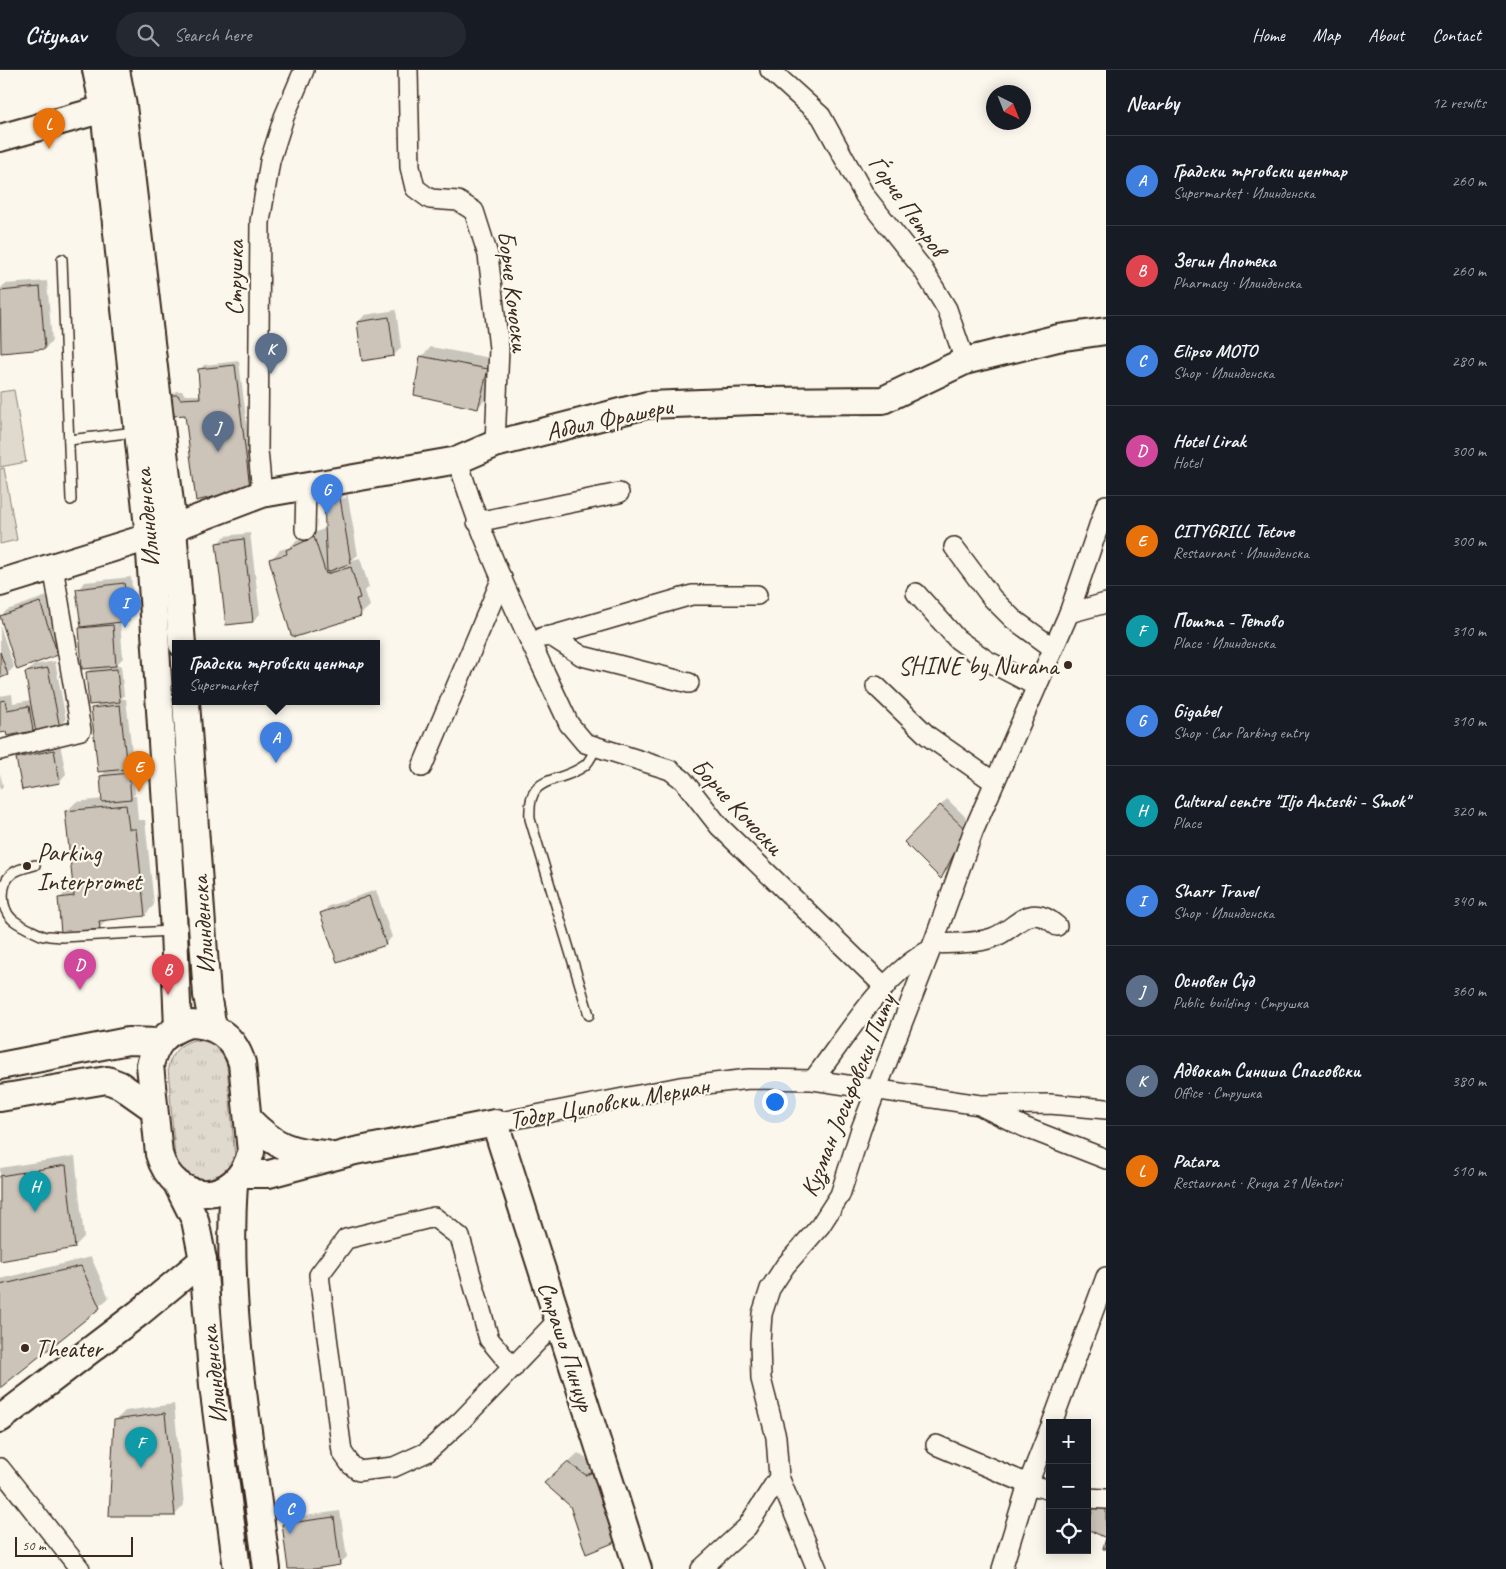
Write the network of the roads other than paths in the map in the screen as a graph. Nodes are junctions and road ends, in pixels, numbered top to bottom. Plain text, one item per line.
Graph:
1 (96, 70) edge
2 (116, 70) edge
3 (304, 70) edge
4 (408, 70) edge
5 (770, 70) edge
6 (104, 110) junction
7 (0, 138) edge
8 (62, 259) dead end
9 (1106, 331) edge
10 (965, 361) junction
11 (138, 432) junction
12 (69, 440) junction
13 (495, 444) junction
14 (458, 460) junction
15 (306, 487) junction
16 (618, 492) dead end
17 (262, 494) junction
18 (71, 500) dead end
19 (1106, 505) edge
20 (477, 522) junction
21 (173, 528) junction
22 (305, 530) dead end
23 (149, 537) junction
24 (954, 548) dead end
25 (53, 567) junction
26 (502, 578) junction
27 (0, 583) edge
28 (916, 593) dead end
29 (757, 595) dead end
30 (1106, 603) edge
31 (1069, 613) junction
32 (551, 636) junction
33 (530, 639) junction
34 (182, 640) edge
35 (1053, 648) junction
36 (689, 683) dead end
37 (876, 686) dead end
38 (1036, 686) junction
39 (186, 705) edge
40 (596, 747) junction
41 (0, 750) edge
42 (422, 767) dead end
43 (994, 782) junction
44 (35, 865) dead end
45 (1057, 926) dead end
46 (174, 931) junction
47 (932, 947) junction
48 (885, 987) junction
49 (589, 1016) dead end
50 (213, 1027) junction
51 (168, 1035) junction
52 (0, 1066) edge
53 (813, 1080) junction
54 (878, 1089) junction
55 (0, 1098) edge
56 (980, 1105) junction
57 (1106, 1109) edge
58 (154, 1110) junction
59 (249, 1120) junction
60 (495, 1122) junction
61 (345, 1154) junction
62 (1106, 1159) edge
63 (238, 1179) junction
64 (177, 1184) junction
65 (203, 1260) junction
66 (1106, 1277) edge
67 (1102, 1300) edge
68 (559, 1319) junction
69 (513, 1368) junction
70 (245, 1393) junction
71 (214, 1395) junction
72 (0, 1419) edge
73 (1054, 1419) edge
74 (1046, 1438) edge
75 (936, 1445) dead end
76 (0, 1468) edge
77 (779, 1477) junction
78 (1028, 1484) junction
79 (1046, 1489) edge
80 (1091, 1498) edge
81 (1106, 1499) edge
82 (80, 1569) edge
83 (238, 1569) edge
84 (267, 1569) edge
85 (638, 1569) edge
86 (701, 1569) edge
87 (817, 1569) edge
88 (1002, 1569) edge

1 - 6 street, Илинденска
2 - 21 street, Илинденска
3 - 17 street, Струшка
4 - 13 street, Борче Кочоски
5 - 10 street, Ѓорче Петров
6 - 7 street
6 - 11 street, Илинденска
8 - 12 lane
9 - 10 street, Абдил Фрашери
10 - 13 street, Абдил Фрашери
11 - 12 lane
11 - 23 street, Илинденска
12 - 18 lane
13 - 14 street, Абдил Фрашери
14 - 15 street, Абдил Фрашери
14 - 20 street, Борче Кочоски
15 - 17 street, Абдил Фрашери
15 - 22 street
16 - 20 street
17 - 21 street, Абдил Фрашери
19 - 31 street, Кузман Јосифовски Питу
20 - 26 street, Борче Кочоски
21 - 23 street, Абдил Фрашери
21 - 34 street, Илинденска
23 - 25 street, Абдил Фрашери
23 - 46 street, Илинденска
24 - 35 street
25 - 27 street, Абдил Фрашери
25 - 41 street
26 - 33 street, Борче Кочоски
26 - 42 street
28 - 38 street
29 - 32 street
30 - 31 street
31 - 35 street, Кузман Јосифовски Питу
32 - 33 street
32 - 36 street
33 - 40 street, Борче Кочоски
35 - 38 street, Кузман Јосифовски Питу
37 - 43 street
38 - 43 street, Кузман Јосифовски Питу
39 - 50 street, Илинденска
40 - 48 street, Борче Кочоски
40 - 49 lane
43 - 47 street, Кузман Јосифовски Питу
44 - 46 lane
45 - 47 street
46 - 51 street, Илинденска
47 - 48 street
47 - 54 street, Кузман Јосифовски Питу
48 - 53 street
50 - 51 street
50 - 59 street, Илинденска
51 - 52 street
51 - 58 street, Илинденска
53 - 54 street, Тодор Циповски Мерџан
53 - 60 street, Тодор Циповски Мерџан
54 - 56 street, Тодор Циповски Мерџан
54 - 77 street, Кузман Јосифовски Питу
55 - 58 street
56 - 57 street, Тодор Циповски Мерџан
56 - 62 street, Тодор Циповски Мерџан
58 - 64 street, Илинденска
59 - 61 street
59 - 63 street, Илинденска
60 - 61 street, Тодор Циповски Мерџан
60 - 68 street, Страшо Пинџур
61 - 63 street, Тодор Циповски Мерџан
63 - 64 street
63 - 70 street, Илинденска
64 - 65 street, Илинденска
65 - 71 street, Илинденска
65 - 72 street
66 - 67 street
67 - 73 street
68 - 69 street
68 - 85 street, Страшо Пинџур
69 - 69 street
70 - 71 street
70 - 84 street, Илинденска
71 - 83 street, Илинденска
74 - 78 street
75 - 78 street
76 - 82 street
77 - 86 street
77 - 87 street, Кузман Јосифовски Питу
78 - 79 street
78 - 88 street
80 - 81 street

